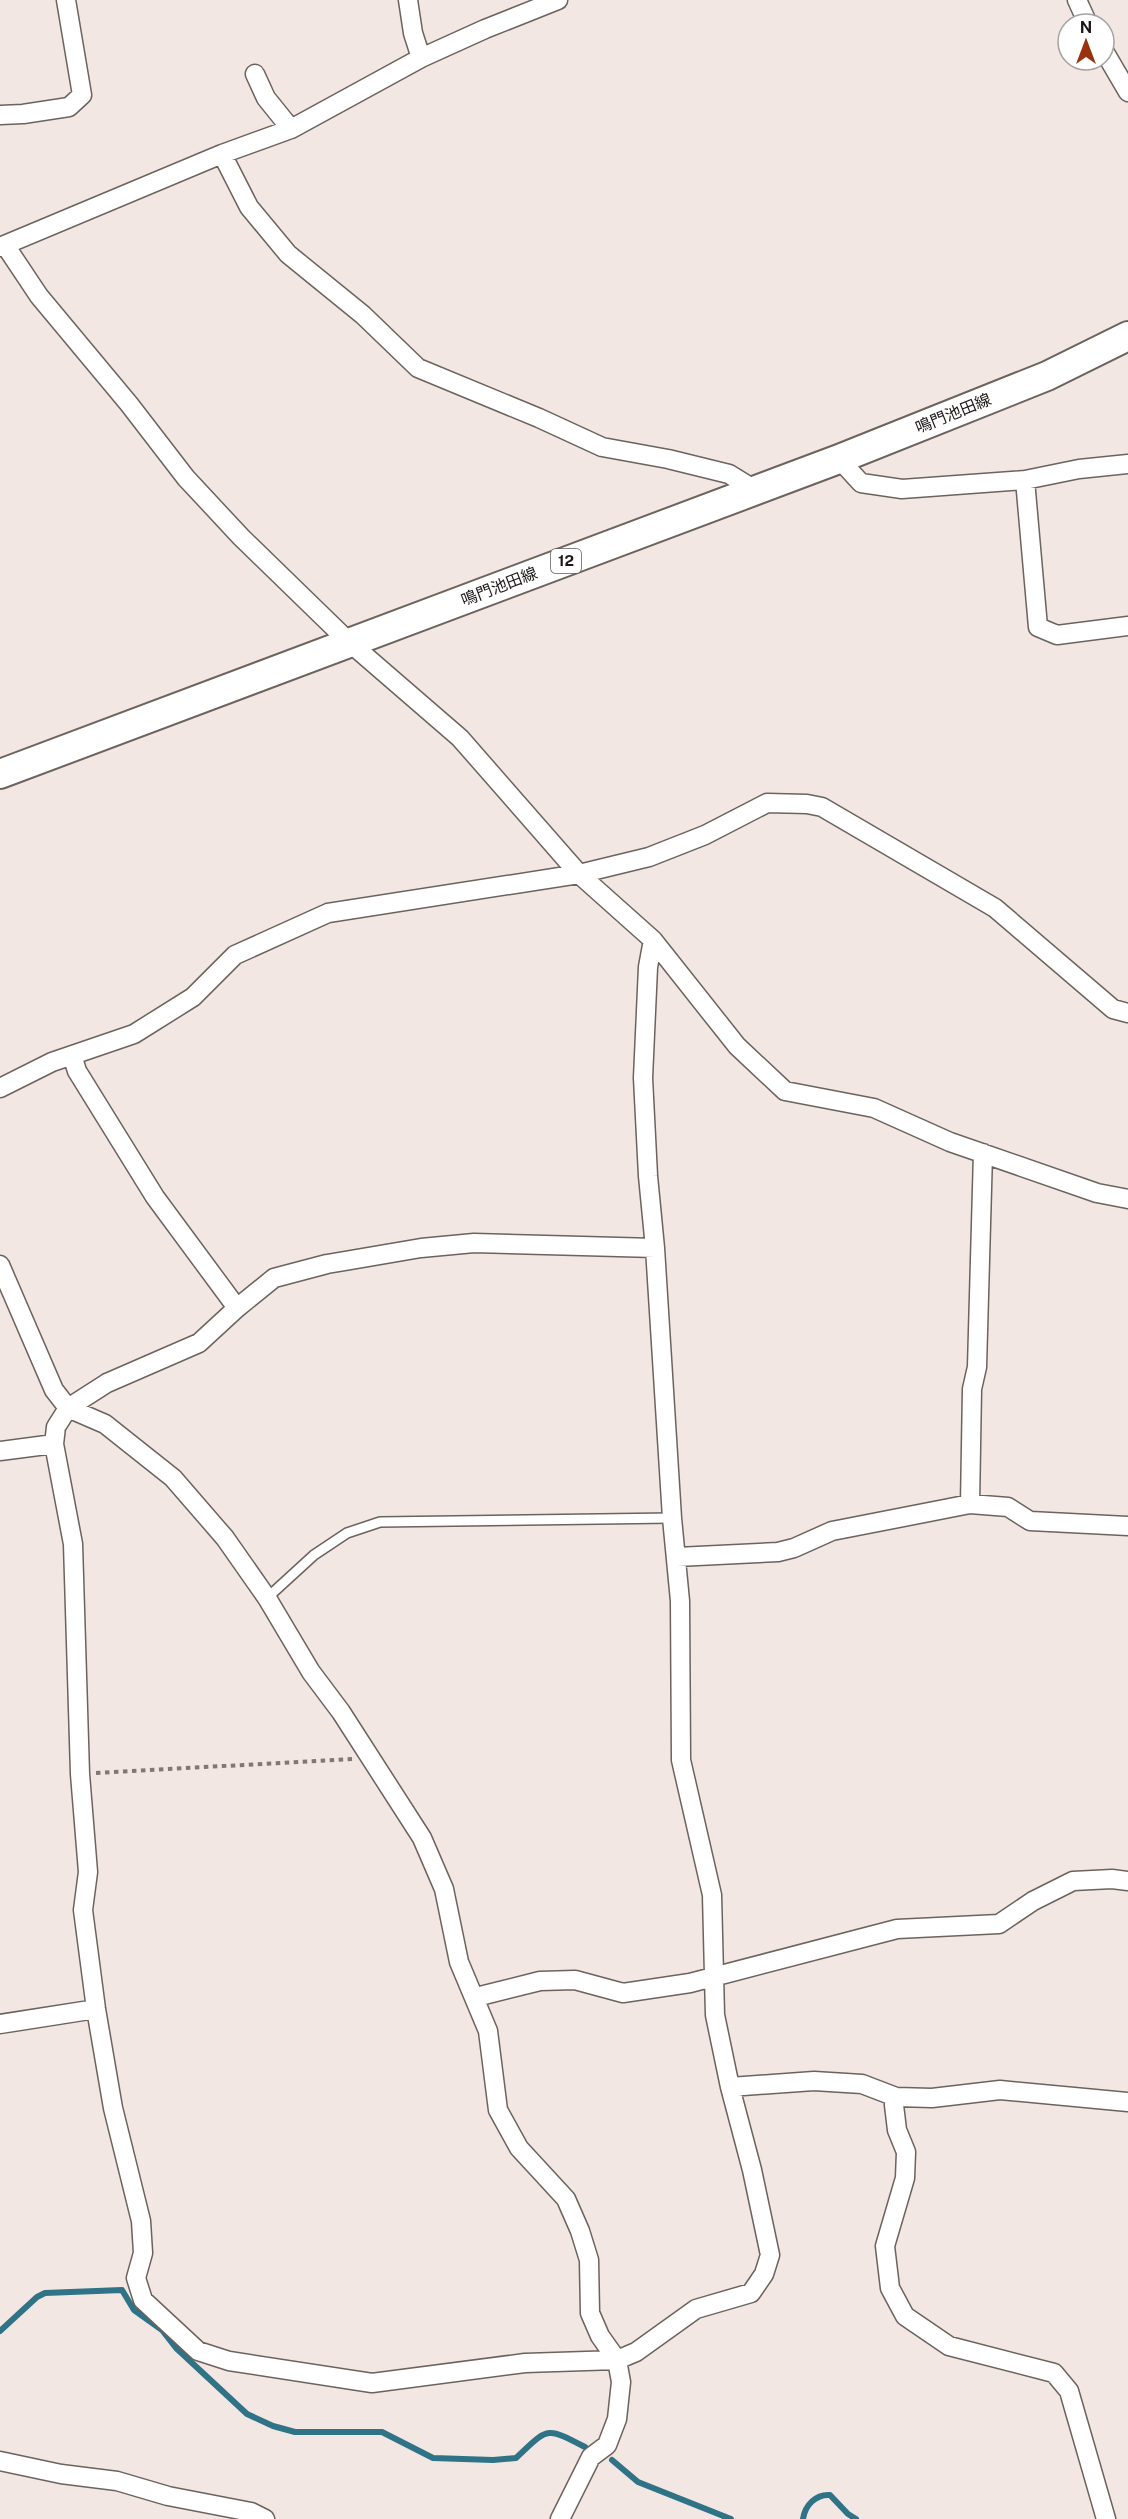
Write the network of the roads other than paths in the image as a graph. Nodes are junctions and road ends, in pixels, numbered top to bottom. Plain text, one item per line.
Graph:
1 (66, 0) edge
2 (408, 0) edge
3 (558, 0) edge
4 (421, 58) junction
5 (1116, 72) edge
6 (255, 74) dead end
7 (1128, 92) edge
8 (0, 114) edge
9 (291, 129) junction
10 (222, 154) junction
11 (2, 245) edge
12 (1128, 336) edge
13 (839, 459) junction
14 (1128, 464) edge
15 (1025, 480) junction
16 (755, 490) junction
17 (1128, 626) edge
18 (349, 642) junction
19 (0, 774) edge
20 (579, 874) junction
21 (653, 940) junction
22 (1128, 1013) edge
23 (72, 1055) junction
24 (0, 1089) edge
25 (983, 1153) junction
26 (1128, 1199) edge
27 (656, 1248) junction
28 (0, 1265) edge
29 (237, 1308) junction
30 (68, 1408) junction
31 (54, 1444) junction
32 (0, 1451) edge
33 (970, 1504) junction
34 (672, 1518) junction
35 (1128, 1526) edge
36 (677, 1557) junction
37 (267, 1598) junction
38 (1128, 1881) edge
39 (713, 1977) junction
40 (476, 1997) junction
41 (96, 2009) junction
42 (0, 2024) edge
43 (730, 2087) junction
44 (896, 2097) junction
45 (1128, 2102) edge
46 (617, 2360) junction
47 (0, 2461) edge
48 (265, 2519) edge
49 (560, 2519) edge
50 (1106, 2519) edge

1 - 8 street
2 - 4 street
3 - 4 street
4 - 9 street
5 - 7 street
6 - 9 street
9 - 10 street
10 - 11 street
10 - 16 street
11 - 18 street
12 - 13 main road, 鳴門池田線 / 12
13 - 15 street
13 - 16 main road, 鳴門池田線 / 12
14 - 15 street
15 - 17 street
16 - 18 main road, 鳴門池田線 / 12
18 - 19 main road, 鳴門池田線 / 12
18 - 20 street
20 - 21 street
20 - 22 street
20 - 23 street
21 - 25 street
21 - 27 street
23 - 24 street
23 - 29 street
25 - 26 street
25 - 33 street
27 - 29 street
27 - 34 street
28 - 30 street
29 - 30 street
30 - 31 street
30 - 37 street
31 - 32 street
31 - 41 street
33 - 35 street
33 - 36 street
34 - 36 street
34 - 37 lane
36 - 39 street
37 - 40 street
38 - 39 street
39 - 40 street
39 - 43 street
40 - 46 street
41 - 42 street
41 - 46 street
43 - 44 street
43 - 46 street
44 - 45 street
44 - 50 street
46 - 49 street
47 - 48 street

